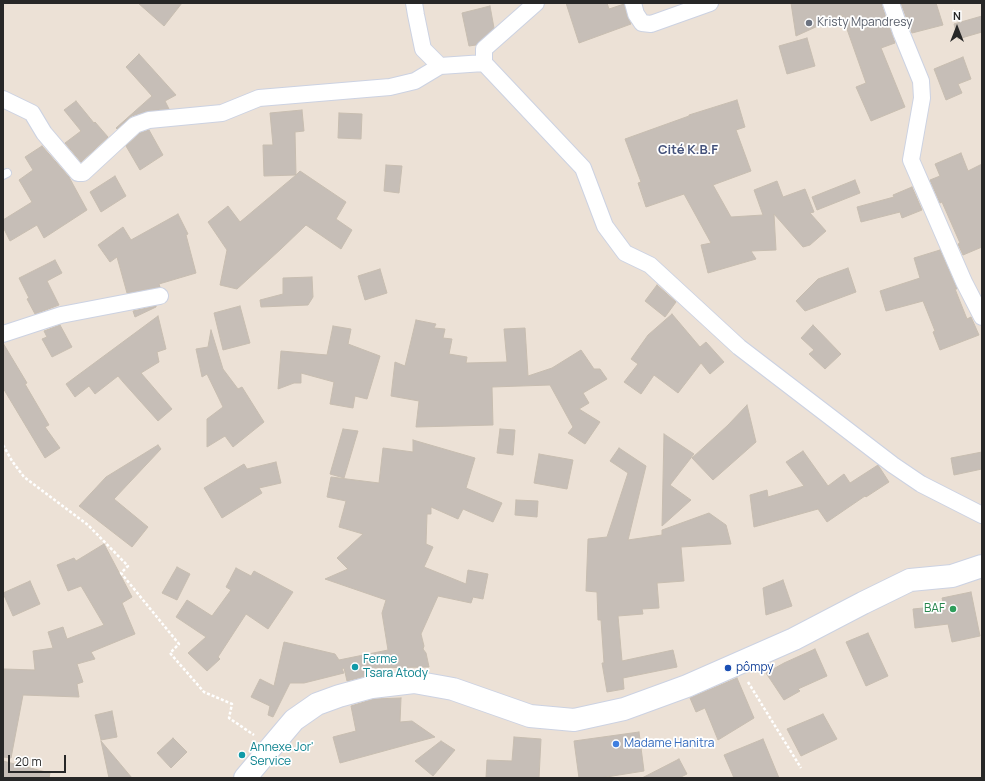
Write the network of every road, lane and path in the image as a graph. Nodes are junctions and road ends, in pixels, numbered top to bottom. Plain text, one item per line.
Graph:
1 (414, 3) edge
2 (536, 3) edge
3 (633, 3) edge
4 (710, 3) edge
5 (891, 3) edge
6 (484, 63) junction
7 (440, 66) junction
8 (3, 99) edge
9 (160, 296) dead end
10 (982, 317) edge
11 (3, 334) edge
12 (3, 445) edge
13 (982, 516) edge
14 (982, 566) edge
15 (737, 664) junction
16 (271, 747) junction
17 (801, 768) dead end
18 (245, 778) edge

1 - 7 street
2 - 6 street
3 - 4 street
5 - 10 street
6 - 7 street
6 - 13 street
7 - 8 street
9 - 11 street
12 - 16 path
14 - 15 street
15 - 16 street
15 - 17 path
16 - 18 street

